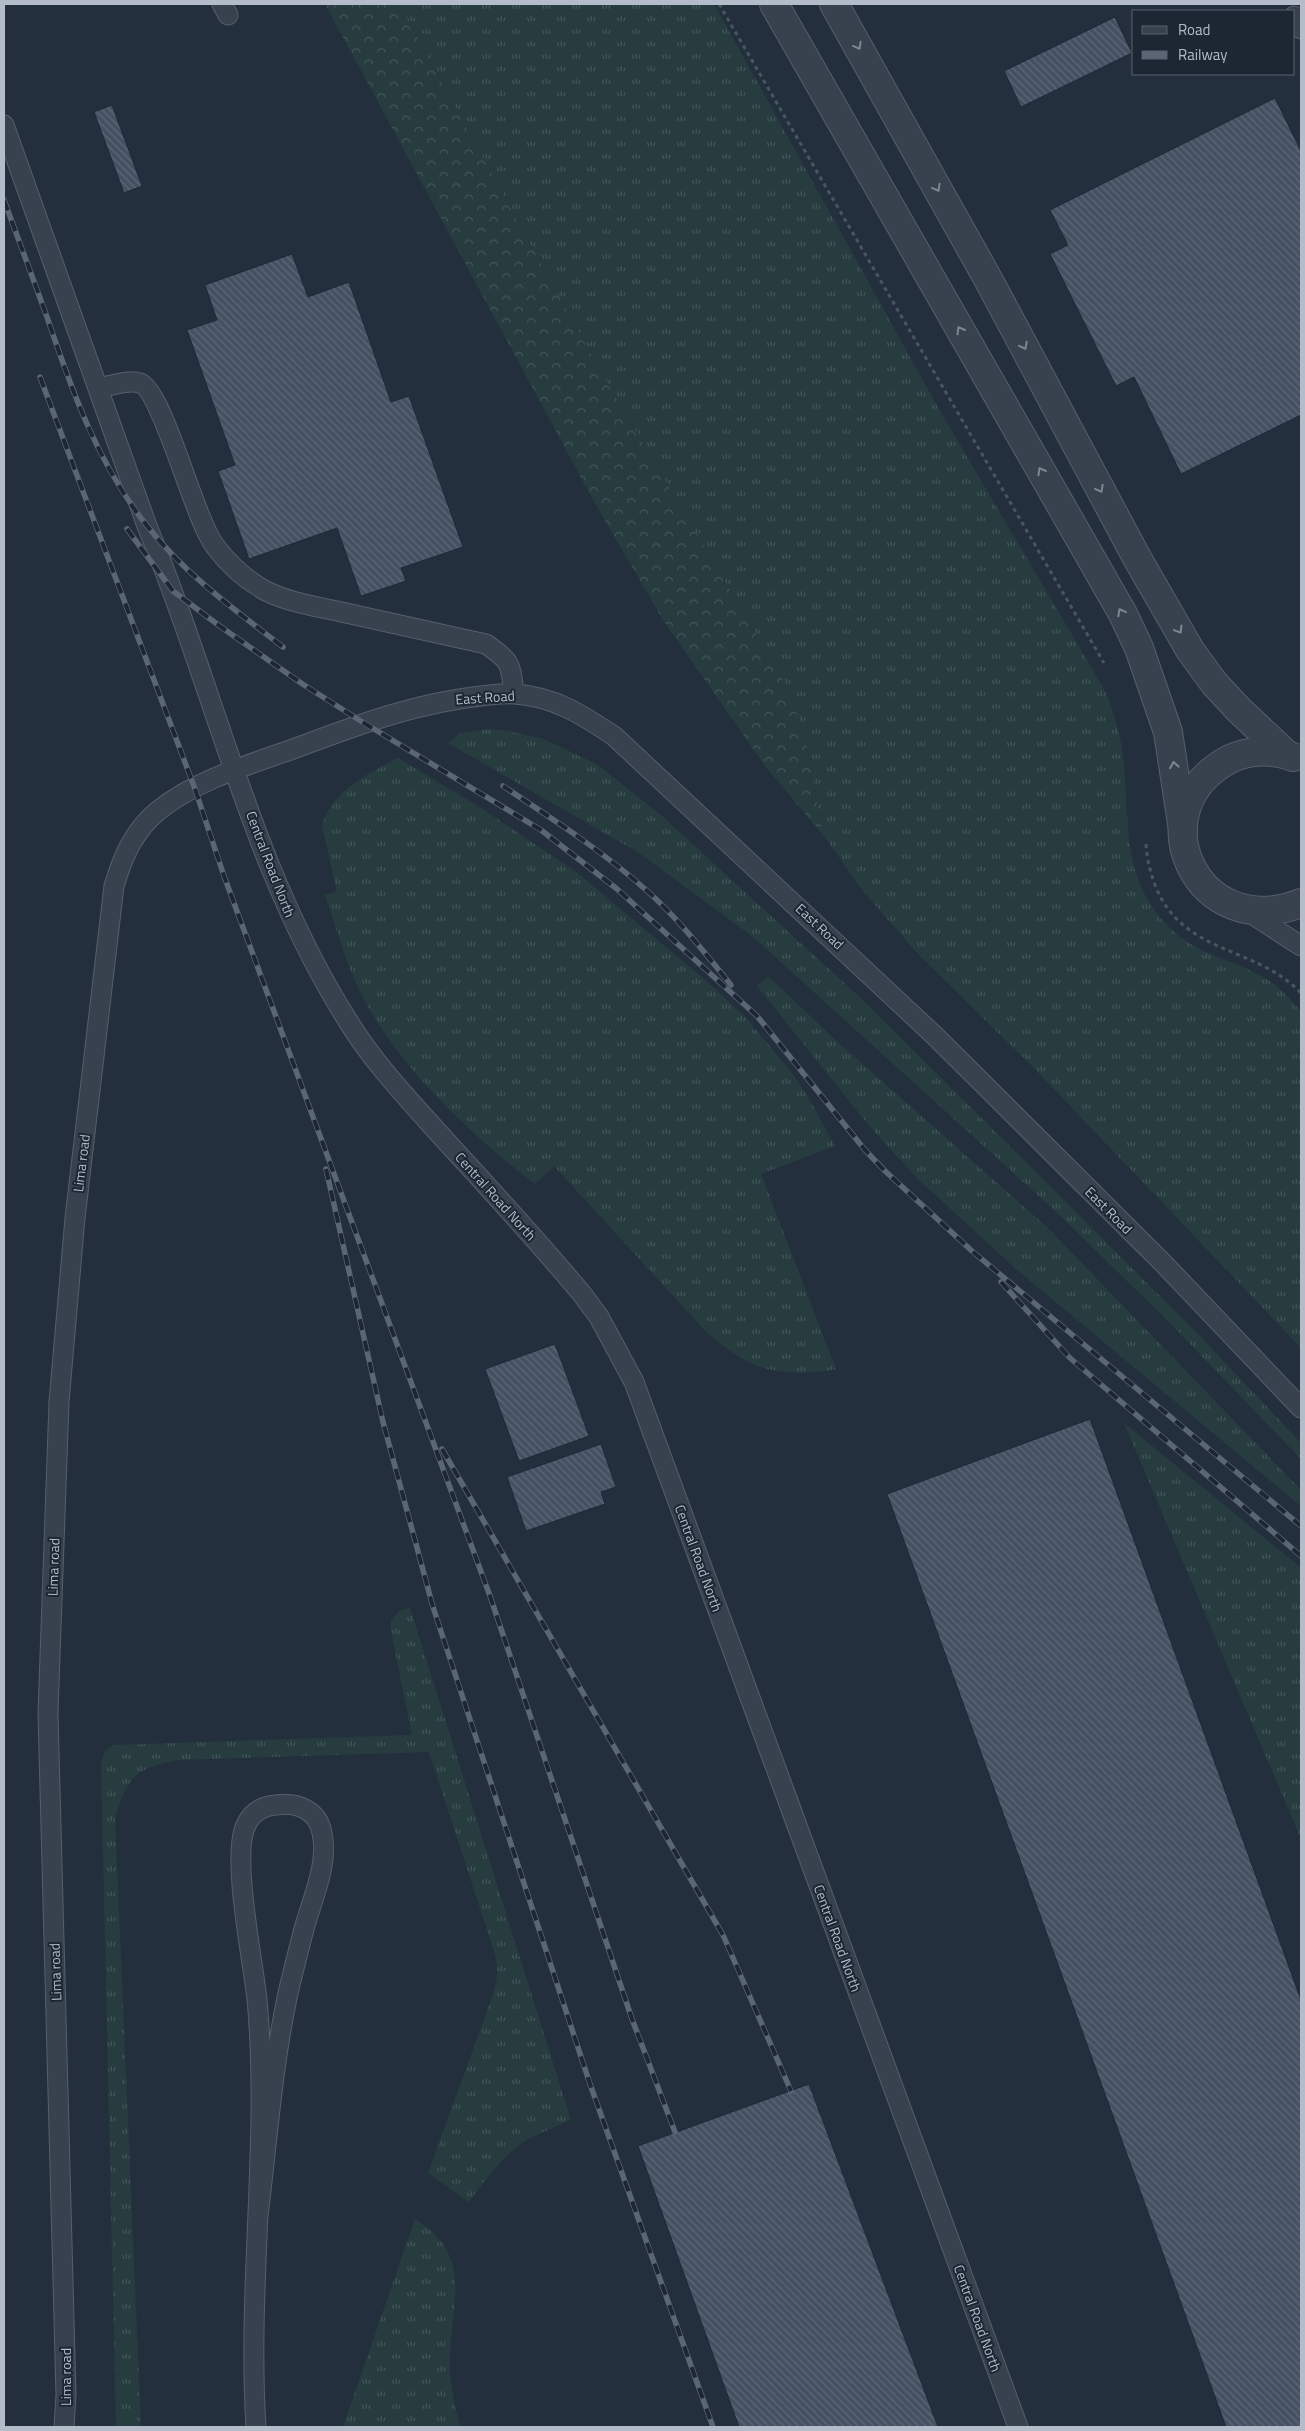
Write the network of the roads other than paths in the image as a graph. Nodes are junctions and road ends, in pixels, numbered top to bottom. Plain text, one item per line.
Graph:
1 (774, 4) edge
2 (834, 4) edge
3 (1295, 18) edge
4 (1301, 29) edge
5 (4, 124) edge
6 (99, 388) junction
7 (514, 693) junction
8 (1296, 755) edge
9 (235, 770) junction
10 (1183, 830) junction
11 (1301, 903) edge
12 (1247, 911) junction
13 (1301, 946) edge
14 (1301, 1408) edge
15 (258, 2216) junction
16 (64, 2427) edge
17 (256, 2427) edge
18 (1018, 2427) edge

10 -> 1 street
2 -> 8 street
3 - 4 lane
5 - 6 lane, Central Road North
6 - 7 lane
6 - 9 lane, Central Road North
7 - 9 lane, East Road
7 - 14 lane, East Road
8 - 10 street
9 - 16 lane, Lima road
9 - 18 lane, Central Road North
10 - 12 street
11 - 12 street
12 - 13 lane
15 - 15 lane
15 - 17 lane

